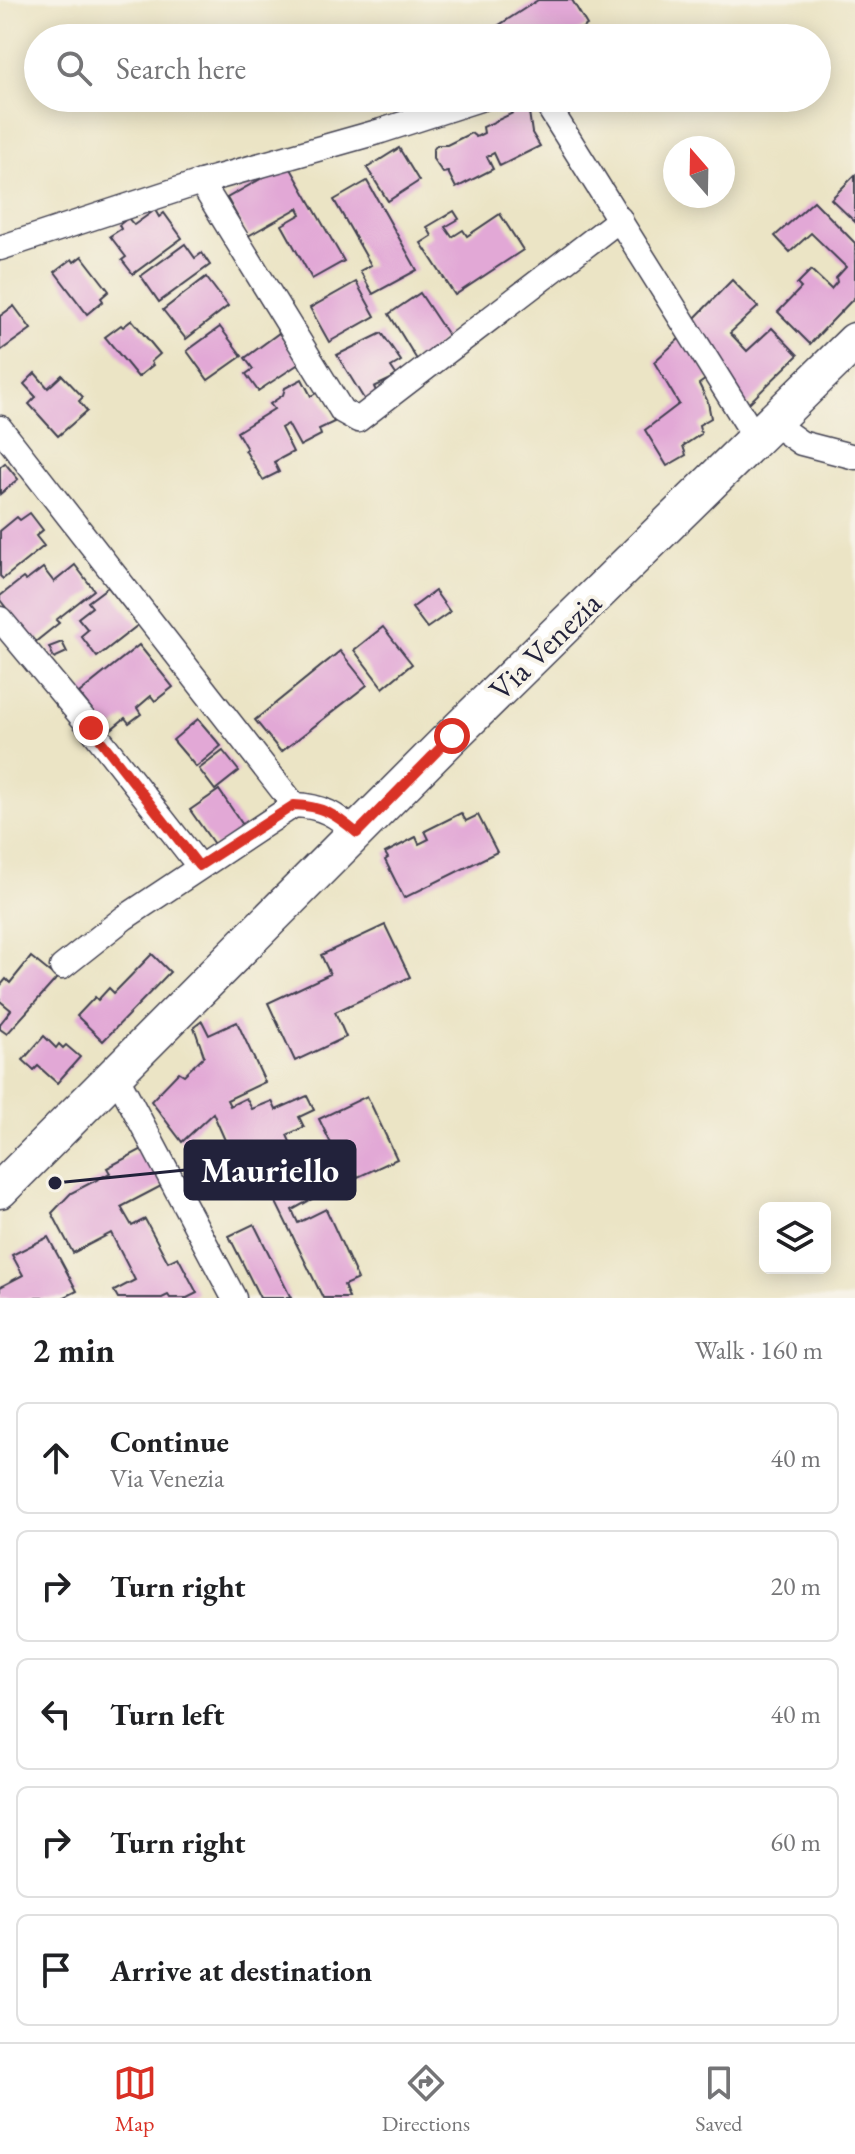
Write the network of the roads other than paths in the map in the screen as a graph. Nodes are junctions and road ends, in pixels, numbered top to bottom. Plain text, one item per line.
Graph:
1 (440, 112) edge
2 (552, 112) edge
3 (201, 182) junction
4 (620, 219) junction
5 (0, 248) edge
6 (855, 341) edge
7 (0, 428) edge
8 (765, 431) junction
9 (855, 457) edge
10 (0, 619) edge
11 (294, 805) junction
12 (357, 833) junction
13 (199, 866) junction
14 (62, 967) dead end
15 (115, 1073) junction
16 (0, 1190) edge
17 (234, 1298) edge

1 - 3 street
2 - 4 street
3 - 4 street
3 - 5 street
4 - 8 street
6 - 8 main road, Via Venezia
7 - 11 street
8 - 9 street
8 - 12 main road, Via Venezia
10 - 13 street
11 - 12 street
11 - 13 street
12 - 15 main road, Via Venezia
13 - 14 street
15 - 16 main road, Via Venezia
15 - 17 street

